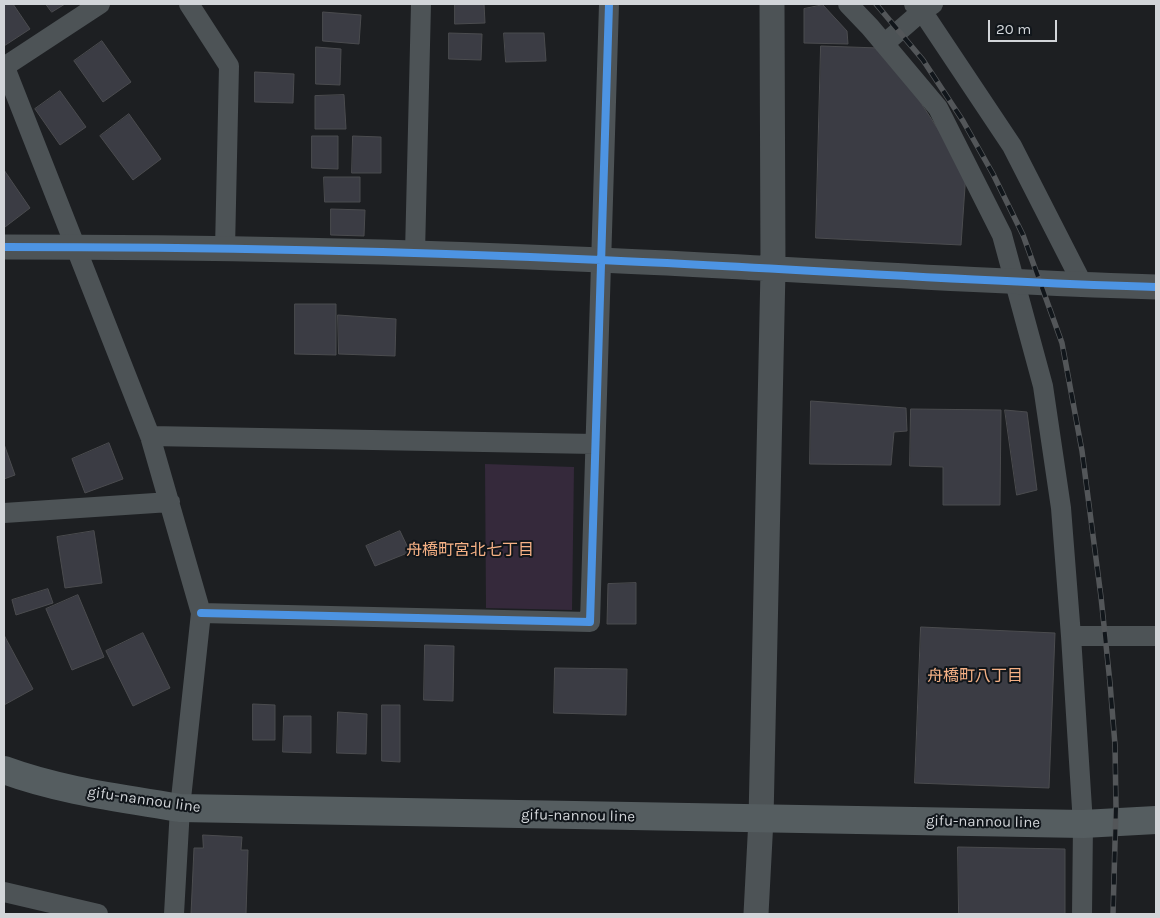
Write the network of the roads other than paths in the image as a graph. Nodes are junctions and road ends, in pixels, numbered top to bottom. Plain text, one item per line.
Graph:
1 (100, 4) edge
2 (190, 4) edge
3 (421, 4) edge
4 (609, 4) edge
5 (772, 4) edge
6 (848, 4) edge
7 (923, 6) edge
8 (884, 44) junction
9 (4, 66) edge
10 (4, 247) edge
11 (76, 247) junction
12 (225, 249) junction
13 (416, 254) junction
14 (601, 260) junction
15 (774, 270) junction
16 (1014, 282) junction
17 (1083, 285) junction
18 (1156, 287) edge
19 (150, 436) junction
20 (595, 444) junction
21 (170, 502) junction
22 (4, 513) edge
23 (201, 613) junction
24 (1071, 636) junction
25 (1156, 636) edge
26 (4, 770) edge
27 (180, 808) junction
28 (761, 819) junction
29 (1156, 820) edge
30 (1084, 824) junction
31 (4, 892) edge
32 (98, 914) edge
33 (174, 914) edge
34 (756, 914) edge
35 (1082, 914) edge

1 - 9 street
2 - 12 street
3 - 13 street
4 - 14 street
5 - 15 street
6 - 8 street
7 - 8 street
7 - 17 street
8 - 16 street
9 - 11 street
10 - 11 street
11 - 12 street
11 - 19 street
12 - 13 street
13 - 14 street
14 - 15 street
14 - 20 street
15 - 16 street
15 - 28 street
16 - 17 street
16 - 24 street
17 - 18 street
19 - 20 street
19 - 21 street
20 - 23 street
21 - 22 street
21 - 23 street
23 - 27 street
24 - 25 street
24 - 30 street
26 - 27 main road, gifu-nannou line
27 - 28 main road, gifu-nannou line
27 - 33 street
28 - 30 main road, gifu-nannou line
28 - 34 street
29 - 30 main road, gifu-nannou line
30 - 35 street
31 - 32 street

